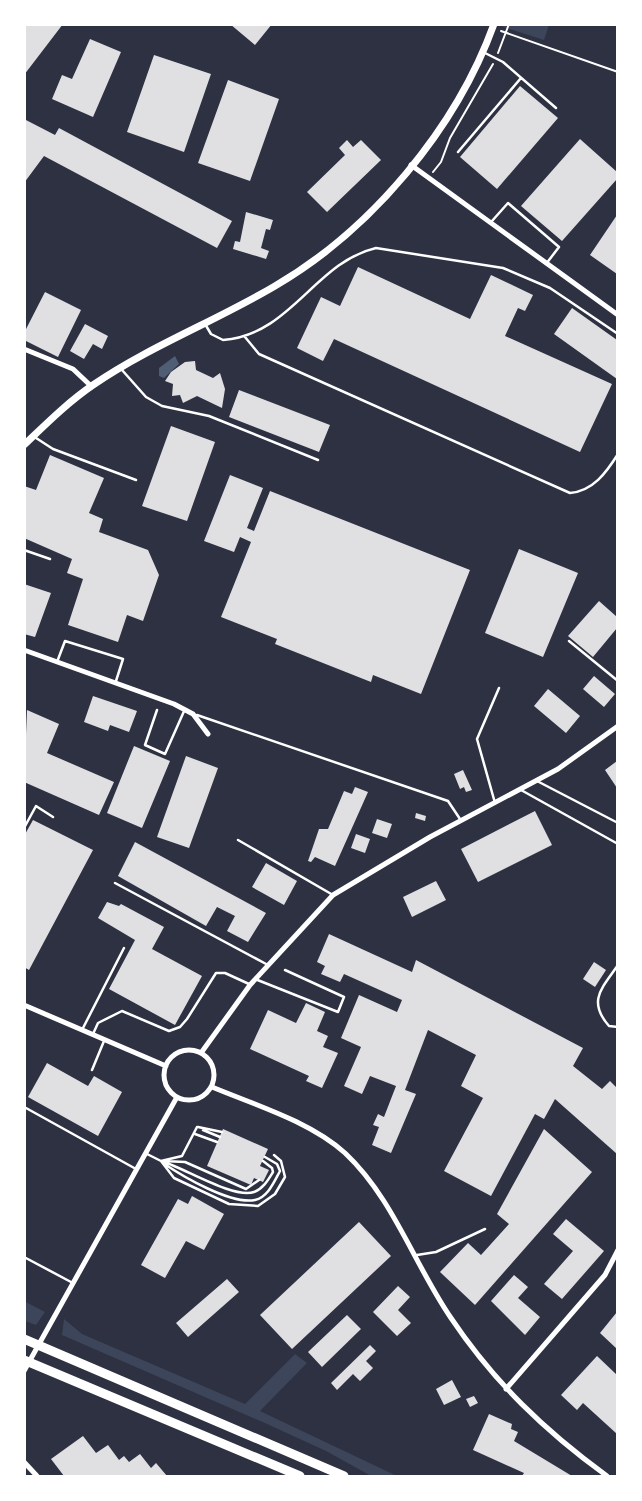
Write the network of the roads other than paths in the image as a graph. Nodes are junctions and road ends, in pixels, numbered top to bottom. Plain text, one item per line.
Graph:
1 (494, 27) edge
2 (483, 52) junction
3 (521, 78) junction
4 (556, 108) dead end
5 (458, 152) dead end
6 (411, 165) junction
7 (491, 223) junction
8 (546, 264) junction
9 (618, 315) edge
10 (205, 324) junction
11 (618, 334) edge
12 (245, 337) junction
13 (24, 349) edge
14 (120, 368) junction
15 (91, 386) junction
16 (33, 436) junction
17 (24, 445) edge
18 (618, 454) edge
19 (318, 460) dead end
20 (136, 480) dead end
21 (24, 550) edge
22 (50, 559) dead end
23 (569, 641) dead end
24 (24, 650) edge
25 (57, 662) junction
26 (116, 681) junction
27 (618, 681) edge
28 (499, 688) dead end
29 (185, 709) junction
30 (157, 710) dead end
31 (194, 714) junction
32 (618, 726) edge
33 (208, 734) dead end
34 (537, 781) junction
35 (521, 790) junction
36 (495, 803) junction
37 (53, 817) dead end
38 (461, 821) junction
39 (618, 823) edge
40 (24, 828) edge
41 (238, 840) dead end
42 (618, 844) edge
43 (115, 883) dead end
44 (333, 895) junction
45 (124, 948) dead end
46 (268, 965) junction
47 (618, 965) edge
48 (285, 970) dead end
49 (255, 979) junction
50 (250, 985) junction
51 (24, 1005) edge
52 (618, 1027) edge
53 (82, 1030) junction
54 (93, 1034) junction
55 (105, 1039) junction
56 (24, 1048) edge
57 (201, 1053) junction
58 (24, 1054) edge
59 (166, 1066) junction
60 (92, 1070) dead end
61 (212, 1087) junction
62 (177, 1097) junction
63 (26, 1108) edge
64 (197, 1127) junction
65 (222, 1132) dead end
66 (195, 1134) junction
67 (220, 1137) dead end
68 (217, 1142) dead end
69 (147, 1154) junction
70 (274, 1155) dead end
71 (265, 1157) dead end
72 (161, 1161) junction
73 (265, 1168) dead end
74 (138, 1170) junction
75 (259, 1180) dead end
76 (485, 1229) dead end
77 (618, 1250) edge
78 (413, 1256) junction
79 (24, 1257) edge
80 (74, 1283) junction
81 (24, 1339) edge
82 (24, 1360) edge
83 (24, 1371) edge
84 (506, 1389) junction
85 (24, 1462) edge
86 (37, 1476) edge
87 (300, 1476) edge
88 (344, 1476) edge
89 (607, 1476) edge

1 - 2 street
2 - 3 lane
2 - 6 street
3 - 4 lane
3 - 5 lane
6 - 7 street
6 - 10 street
7 - 8 street
7 - 8 lane
8 - 9 street
10 - 12 lane
10 - 14 street
11 - 12 lane
12 - 18 lane
13 - 15 street
14 - 15 street
14 - 19 lane
15 - 16 street
16 - 17 street
16 - 20 lane
21 - 22 lane
23 - 27 lane
24 - 25 street
25 - 26 street
25 - 26 lane
26 - 29 street
28 - 36 lane
29 - 30 lane
29 - 31 street
31 - 33 street
31 - 38 lane
32 - 34 street
34 - 35 street
34 - 39 lane
35 - 36 street
35 - 42 lane
36 - 38 street
37 - 40 lane
38 - 44 street
41 - 44 lane
43 - 46 lane
44 - 46 street
45 - 53 lane
46 - 49 street
47 - 52 lane
48 - 49 lane
49 - 50 street
50 - 54 lane
50 - 57 street
51 - 53 street
53 - 54 street
54 - 55 street
55 - 59 street
55 - 60 lane
56 - 58 lane
57 - 59 street
57 - 61 street
59 - 62 street
61 - 62 street
61 - 78 street
62 - 69 street
63 - 74 lane
64 - 65 lane
64 - 66 lane
64 - 67 lane
66 - 68 lane
66 - 72 lane
69 - 72 lane
69 - 74 street
70 - 72 lane
71 - 72 lane
72 - 73 lane
72 - 75 lane
74 - 80 street
76 - 78 lane
77 - 84 street
78 - 84 street
79 - 80 lane
80 - 83 street
81 - 88 highway
82 - 87 highway
84 - 89 street
85 - 86 street

